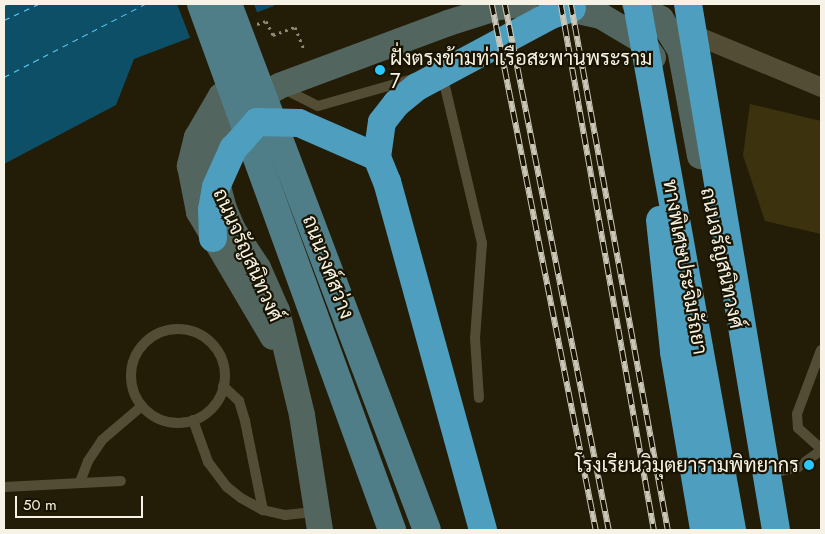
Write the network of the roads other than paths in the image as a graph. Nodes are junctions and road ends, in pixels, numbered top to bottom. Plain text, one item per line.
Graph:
1 (201, 4) edge
2 (228, 4) edge
3 (462, 4) edge
4 (525, 4) edge
5 (542, 4) edge
6 (636, 4) edge
7 (688, 4) edge
8 (572, 8) junction
9 (664, 22) junction
10 (442, 73) junction
11 (279, 86) junction
12 (821, 87) edge
13 (654, 98) junction
14 (377, 157) junction
15 (216, 187) junction
16 (213, 238) junction
17 (821, 350) edge
18 (284, 354) junction
19 (223, 386) junction
20 (479, 398) dead end
21 (142, 406) junction
22 (192, 420) junction
23 (821, 450) edge
24 (762, 476) junction
25 (121, 481) dead end
26 (80, 482) junction
27 (4, 487) edge
28 (263, 510) junction
29 (319, 521) edge
30 (392, 530) edge
31 (427, 530) edge
32 (483, 530) edge
33 (704, 530) edge
34 (732, 530) edge
35 (777, 530) edge

1 - 30 main road, ถนนวงศ์สว่าง
2 - 31 main road, ถนนวงศ์สว่าง
3 - 16 main road, ถนนจรัญสนิทวงศ์
4 - 11 main road, ถนนจรัญสนิทวงศ์
5 - 8 main road, ถนนจรัญสนิทวงศ์
6 - 9 main road, ถนนจรัญสนิทวงศ์
6 - 13 highway, ทางพิเศษประจิมรัถยา
7 - 35 highway
8 - 10 highway
8 - 34 main road, ถนนจรัญสนิทวงศ์
9 - 12 street
9 - 24 main road, ถนนจรัญสนิทวงศ์
10 - 11 lane
10 - 14 highway
10 - 20 lane
11 - 15 main road, ถนนจรัญสนิทวงศ์
13 - 33 highway
13 - 34 highway, ทางพิเศษประจิมรัถยา
14 - 15 highway
14 - 32 highway
15 - 16 highway
15 - 18 main road, ถนนจรัญสนิทวงศ์
16 - 18 main road, ถนนจรัญสนิทวงศ์
17 - 23 lane
18 - 29 main road, ถนนจรัญสนิทวงศ์
19 - 21 lane
19 - 22 lane
19 - 28 lane
21 - 22 lane
21 - 26 lane
22 - 28 lane
23 - 24 lane
24 - 35 main road, ถนนจรัญสนิทวงศ์
25 - 26 lane
26 - 27 lane
28 - 29 lane

